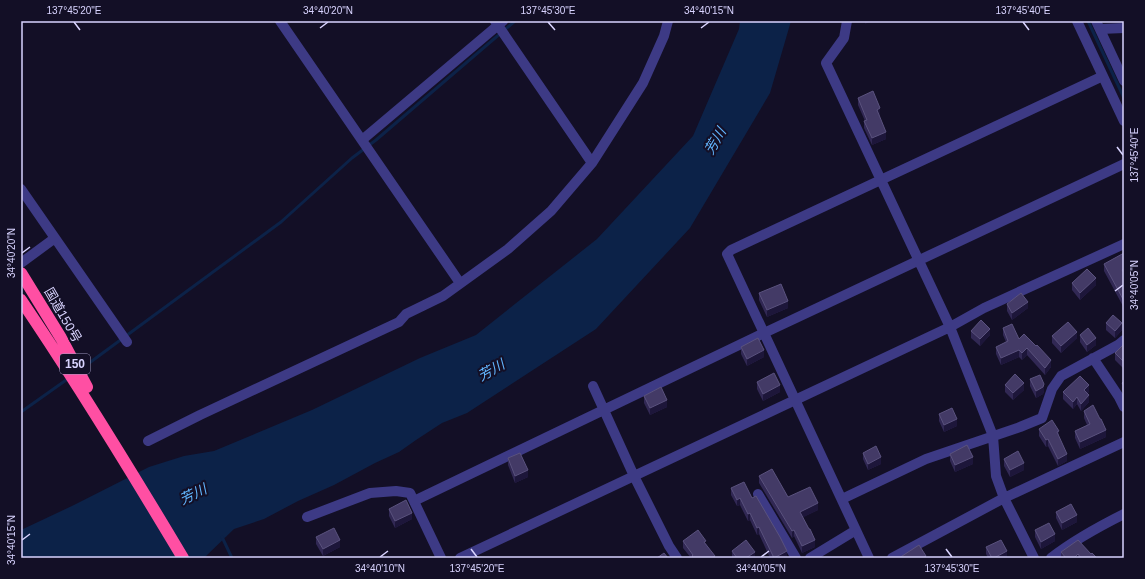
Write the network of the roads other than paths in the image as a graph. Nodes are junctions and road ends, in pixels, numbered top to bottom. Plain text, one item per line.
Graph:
1 (280, 21) edge
2 (668, 21) edge
3 (847, 21) edge
4 (1077, 21) edge
5 (499, 23) edge
6 (1098, 25) edge
7 (1124, 28) edge
8 (1103, 76) junction
9 (1124, 81) edge
10 (1124, 121) edge
11 (363, 140) junction
12 (592, 163) junction
13 (1124, 164) edge
14 (881, 180) junction
15 (21, 189) edge
16 (55, 238) junction
17 (1124, 244) edge
18 (918, 260) junction
19 (21, 263) edge
20 (21, 273) edge
21 (460, 283) junction
22 (21, 300) edge
23 (950, 327) junction
24 (764, 333) junction
25 (1124, 340) edge
26 (127, 342) dead end
27 (1093, 358) junction
28 (592, 386) dead end
29 (795, 400) junction
30 (1124, 407) edge
31 (604, 410) junction
32 (993, 436) junction
33 (148, 441) dead end
34 (1124, 442) edge
35 (123, 457) junction
36 (634, 476) junction
37 (758, 494) dead end
38 (1004, 498) junction
39 (842, 499) junction
40 (414, 501) junction
41 (1124, 514) edge
42 (307, 517) dead end
43 (856, 530) junction
44 (183, 558) edge
45 (441, 558) edge
46 (460, 558) edge
47 (677, 558) edge
48 (796, 558) edge
49 (810, 558) edge
50 (869, 558) edge
51 (892, 558) edge
52 (1034, 558) edge
53 (1051, 558) edge

1 - 11 street
2 - 12 street
3 - 14 street
4 - 8 street
5 - 11 street
5 - 12 street
6 - 7 street
6 - 9 street
8 - 10 street
8 - 14 street
11 - 21 street
12 - 21 street
13 - 18 street
14 - 18 street
14 - 24 street
15 - 16 street
16 - 19 street
16 - 26 street
17 - 23 street
18 - 23 street
18 - 24 street
20 - 35 highway, 国道150号 / 150
21 - 33 street
22 - 35 highway, 国道150号 / 150
23 - 29 street
23 - 32 street
24 - 29 street
24 - 31 street
25 - 27 street
27 - 30 street
27 - 32 street
28 - 31 street
29 - 36 street
29 - 39 street
31 - 36 street
31 - 40 street
32 - 38 street
32 - 39 street
34 - 38 street
35 - 44 highway, 国道150号 / 150
36 - 46 street
36 - 47 street
37 - 48 street
38 - 51 street
38 - 52 street
39 - 43 street
40 - 42 street
40 - 45 street
41 - 53 street
43 - 49 street
43 - 50 street

